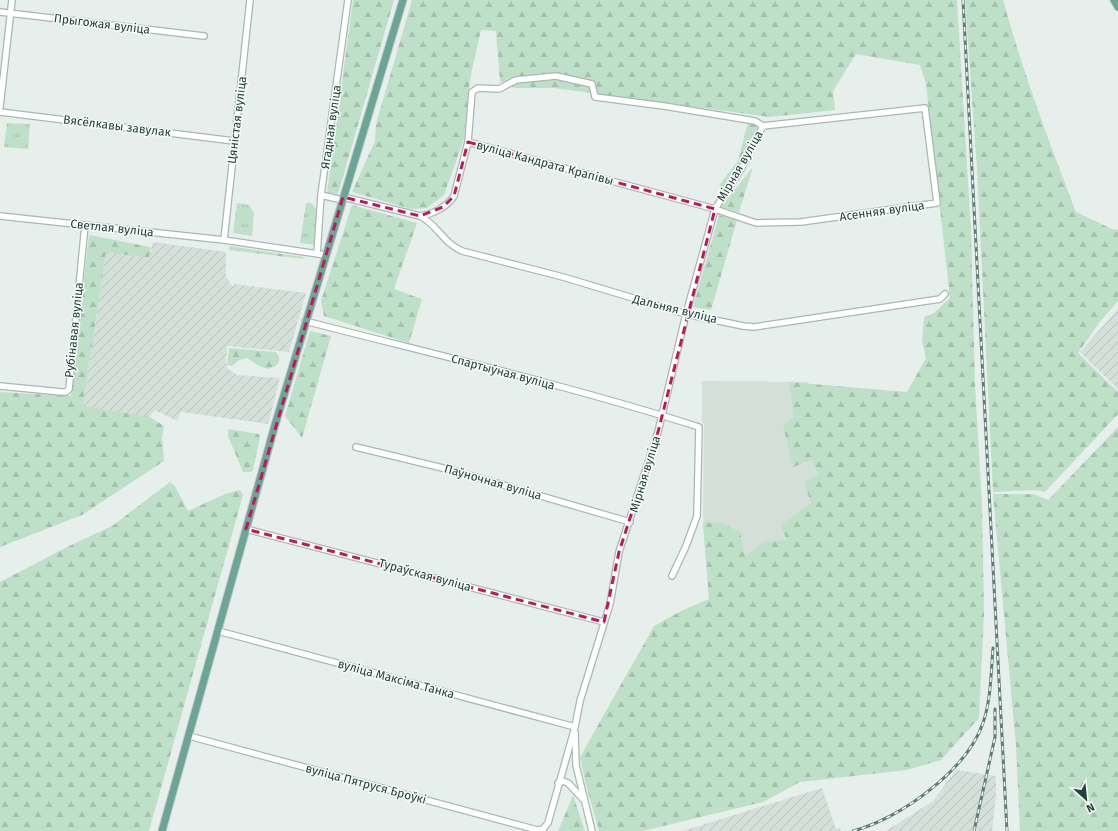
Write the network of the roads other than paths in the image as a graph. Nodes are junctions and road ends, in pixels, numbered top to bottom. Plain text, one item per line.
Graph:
1 (12, 0) edge
2 (250, 0) edge
3 (348, 0) edge
4 (403, 0) edge
5 (1114, 0) edge
6 (1118, 7) edge
7 (0, 12) edge
8 (11, 13) junction
9 (204, 36) dead end
10 (0, 108) edge
11 (0, 112) edge
12 (763, 126) junction
13 (234, 141) junction
14 (468, 142) junction
15 (321, 195) junction
16 (342, 199) junction
17 (715, 209) junction
18 (0, 216) edge
19 (420, 216) junction
20 (85, 225) junction
21 (224, 240) junction
22 (317, 254) junction
23 (325, 255) junction
24 (945, 294) dead end
25 (686, 314) junction
26 (305, 321) junction
27 (0, 386) edge
28 (661, 415) junction
29 (356, 447) dead end
30 (630, 522) junction
31 (246, 529) junction
32 (672, 576) dead end
33 (604, 622) junction
34 (218, 631) junction
35 (575, 727) junction
36 (189, 736) junction
37 (558, 783) junction
38 (586, 802) junction
39 (543, 828) joint
40 (162, 831) edge
41 (592, 831) edge

1 - 8 street
2 - 13 street, Цяністая вуліца
3 - 15 street, Ягадная вуліца
4 - 16 main road
5 - 6 main road
7 - 8 street, Прыгожая вуліца
8 - 9 street, Прыгожая вуліца
8 - 10 street
11 - 13 street, Вясёлкавы завулак
12 - 14 street, вуліца Кандрата Крапівы
12 - 17 street, Мірная вуліца
12 - 17 street, Асенняя вуліца
13 - 21 street, Цяністая вуліца
14 - 17 street, вуліца Кандрата Крапівы
14 - 19 street
15 - 16 street
15 - 22 street, Ягадная вуліца
16 - 19 street
16 - 23 main road
17 - 25 street, Мірная вуліца
18 - 20 street, Светлая вуліца
19 - 25 street, Дальняя вуліца
20 - 21 street, Светлая вуліца
20 - 27 street, Рубінавая вуліца
21 - 22 street, Светлая вуліца
22 - 23 street, Светлая вуліца
23 - 26 main road
24 - 25 street, Дальняя вуліца
25 - 28 street, Мірная вуліца
26 - 28 street, Спартыўная вуліца
26 - 31 main road
28 - 30 street, Мірная вуліца
28 - 32 street, Спартыўная вуліца
29 - 30 street, Паўночная вуліца
30 - 33 street, Мірная вуліца
31 - 33 street, Тураўская вуліца
31 - 34 main road
33 - 35 street, Мірная вуліца
34 - 35 street, вуліца Максіма Танка
34 - 36 main road
35 - 37 street, Мірная вуліца
35 - 38 street
36 - 39 street, вуліца Пятруся Броўкі
36 - 40 main road
37 - 38 street
37 - 39 street, Мірная вуліца
38 - 41 street

